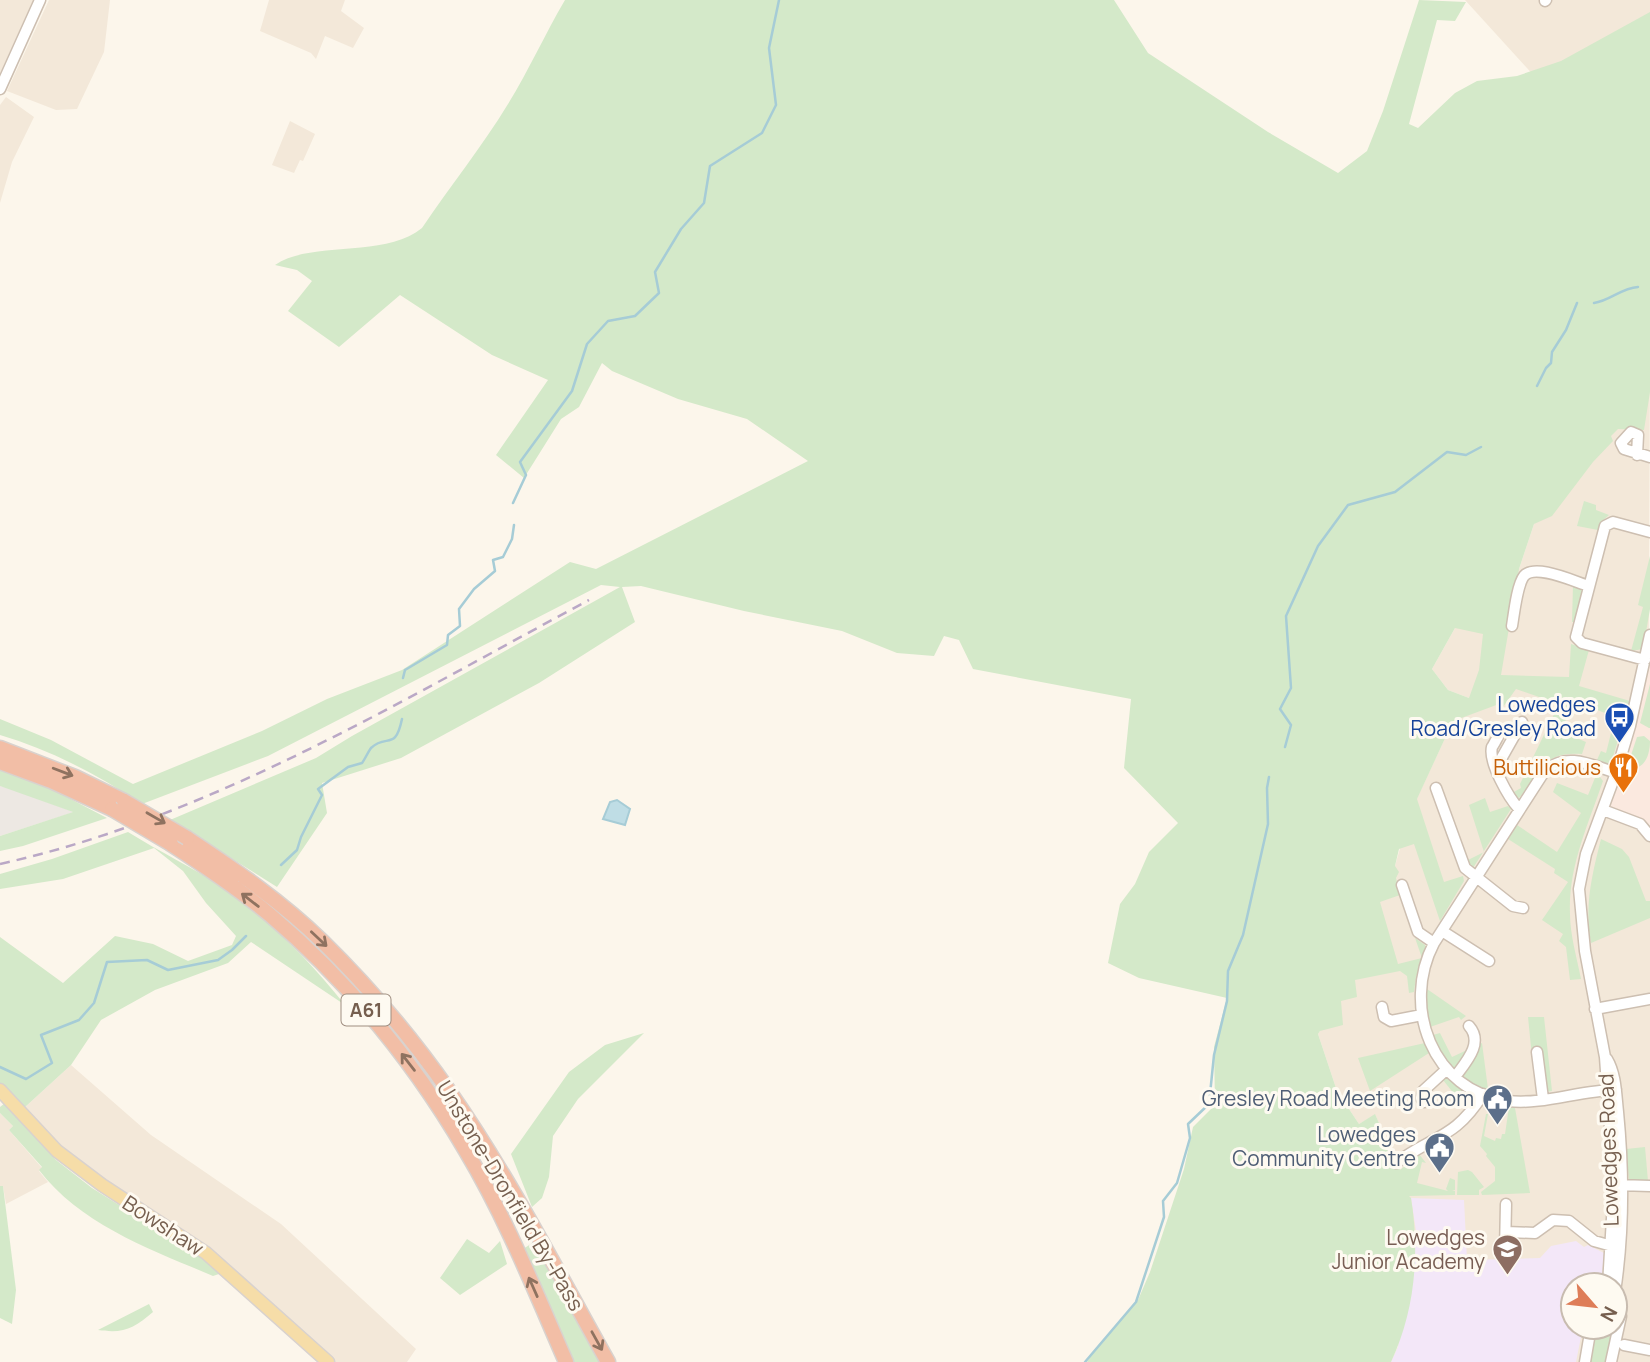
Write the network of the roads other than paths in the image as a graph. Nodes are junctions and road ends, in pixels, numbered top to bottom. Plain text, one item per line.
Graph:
1 (40, 0) edge
2 (0, 89) edge
3 (1637, 455) dead end
4 (1650, 457) edge
5 (1650, 532) edge
6 (1589, 586) junction
7 (1511, 626) dead end
8 (1650, 635) edge
9 (1645, 660) junction
10 (1522, 722) dead end
11 (1498, 737) dead end
12 (0, 748) edge
13 (0, 762) edge
14 (1496, 768) junction
15 (1616, 773) junction
16 (1436, 788) dead end
17 (118, 805) junction
18 (1518, 809) junction
19 (1603, 810) junction
20 (1650, 836) edge
21 (1475, 877) junction
22 (1402, 885) dead end
23 (1523, 908) dead end
24 (1442, 931) junction
25 (1434, 943) junction
26 (1489, 961) dead end
27 (1650, 999) edge
28 (1382, 1007) dead end
29 (1595, 1009) junction
30 (1422, 1015) junction
31 (1469, 1026) dead end
32 (1537, 1052) dead end
33 (1451, 1073) junction
34 (0, 1090) edge
35 (1611, 1090) junction
36 (1483, 1094) junction
37 (1543, 1099) junction
38 (1424, 1102) dead end
39 (1396, 1163) dead end
40 (1618, 1185) junction
41 (1650, 1186) edge
42 (1506, 1205) dead end
43 (1506, 1232) junction
44 (1612, 1246) junction
45 (1505, 1251) dead end
46 (1609, 1271) edge
47 (1618, 1271) edge
48 (1589, 1341) edge
49 (1615, 1341) edge
50 (1624, 1345) dead end
51 (1650, 1350) edge
52 (328, 1362) edge
53 (566, 1362) edge
54 (608, 1362) edge
55 (1585, 1362) edge
56 (1611, 1362) edge

1 - 2 street
3 - 4 street
5 - 6 street
6 - 7 street
6 - 9 street
8 - 9 street, Lowedges Road
9 - 15 street, Lowedges Road
10 - 14 street
11 - 14 street
12 -> 17 highway, Unstone-Dronfield By-Pass / A61
13 - 17 highway, Unstone-Dronfield By-Pass / A61
14 - 18 street
15 - 18 street
15 - 19 street, Lowedges Road
16 - 21 street
53 -> 17 highway, Unstone-Dronfield By-Pass / A61, bridge
17 -> 54 highway, Unstone-Dronfield By-Pass / A61, bridge
18 - 21 street
19 - 20 street
19 - 29 street, Lowedges Road
21 - 23 street
21 - 24 street
22 - 25 street
24 - 25 street
24 - 26 street
25 - 30 street
27 - 29 street
28 - 30 street
29 - 35 street, Lowedges Road
30 - 33 street
31 - 33 street
32 - 37 street
33 - 36 street
33 - 38 street
34 - 52 main road, Bowshaw
35 - 37 street
35 - 40 street, Lowedges Road
36 - 37 street
36 - 39 street
40 - 41 street
40 - 44 street, Lowedges Road
40 - 47 street, Lowedges Road
42 - 43 street
43 - 44 street
43 - 45 street
44 - 46 street, Lowedges Road
48 - 55 street
49 - 56 street
50 - 51 street

